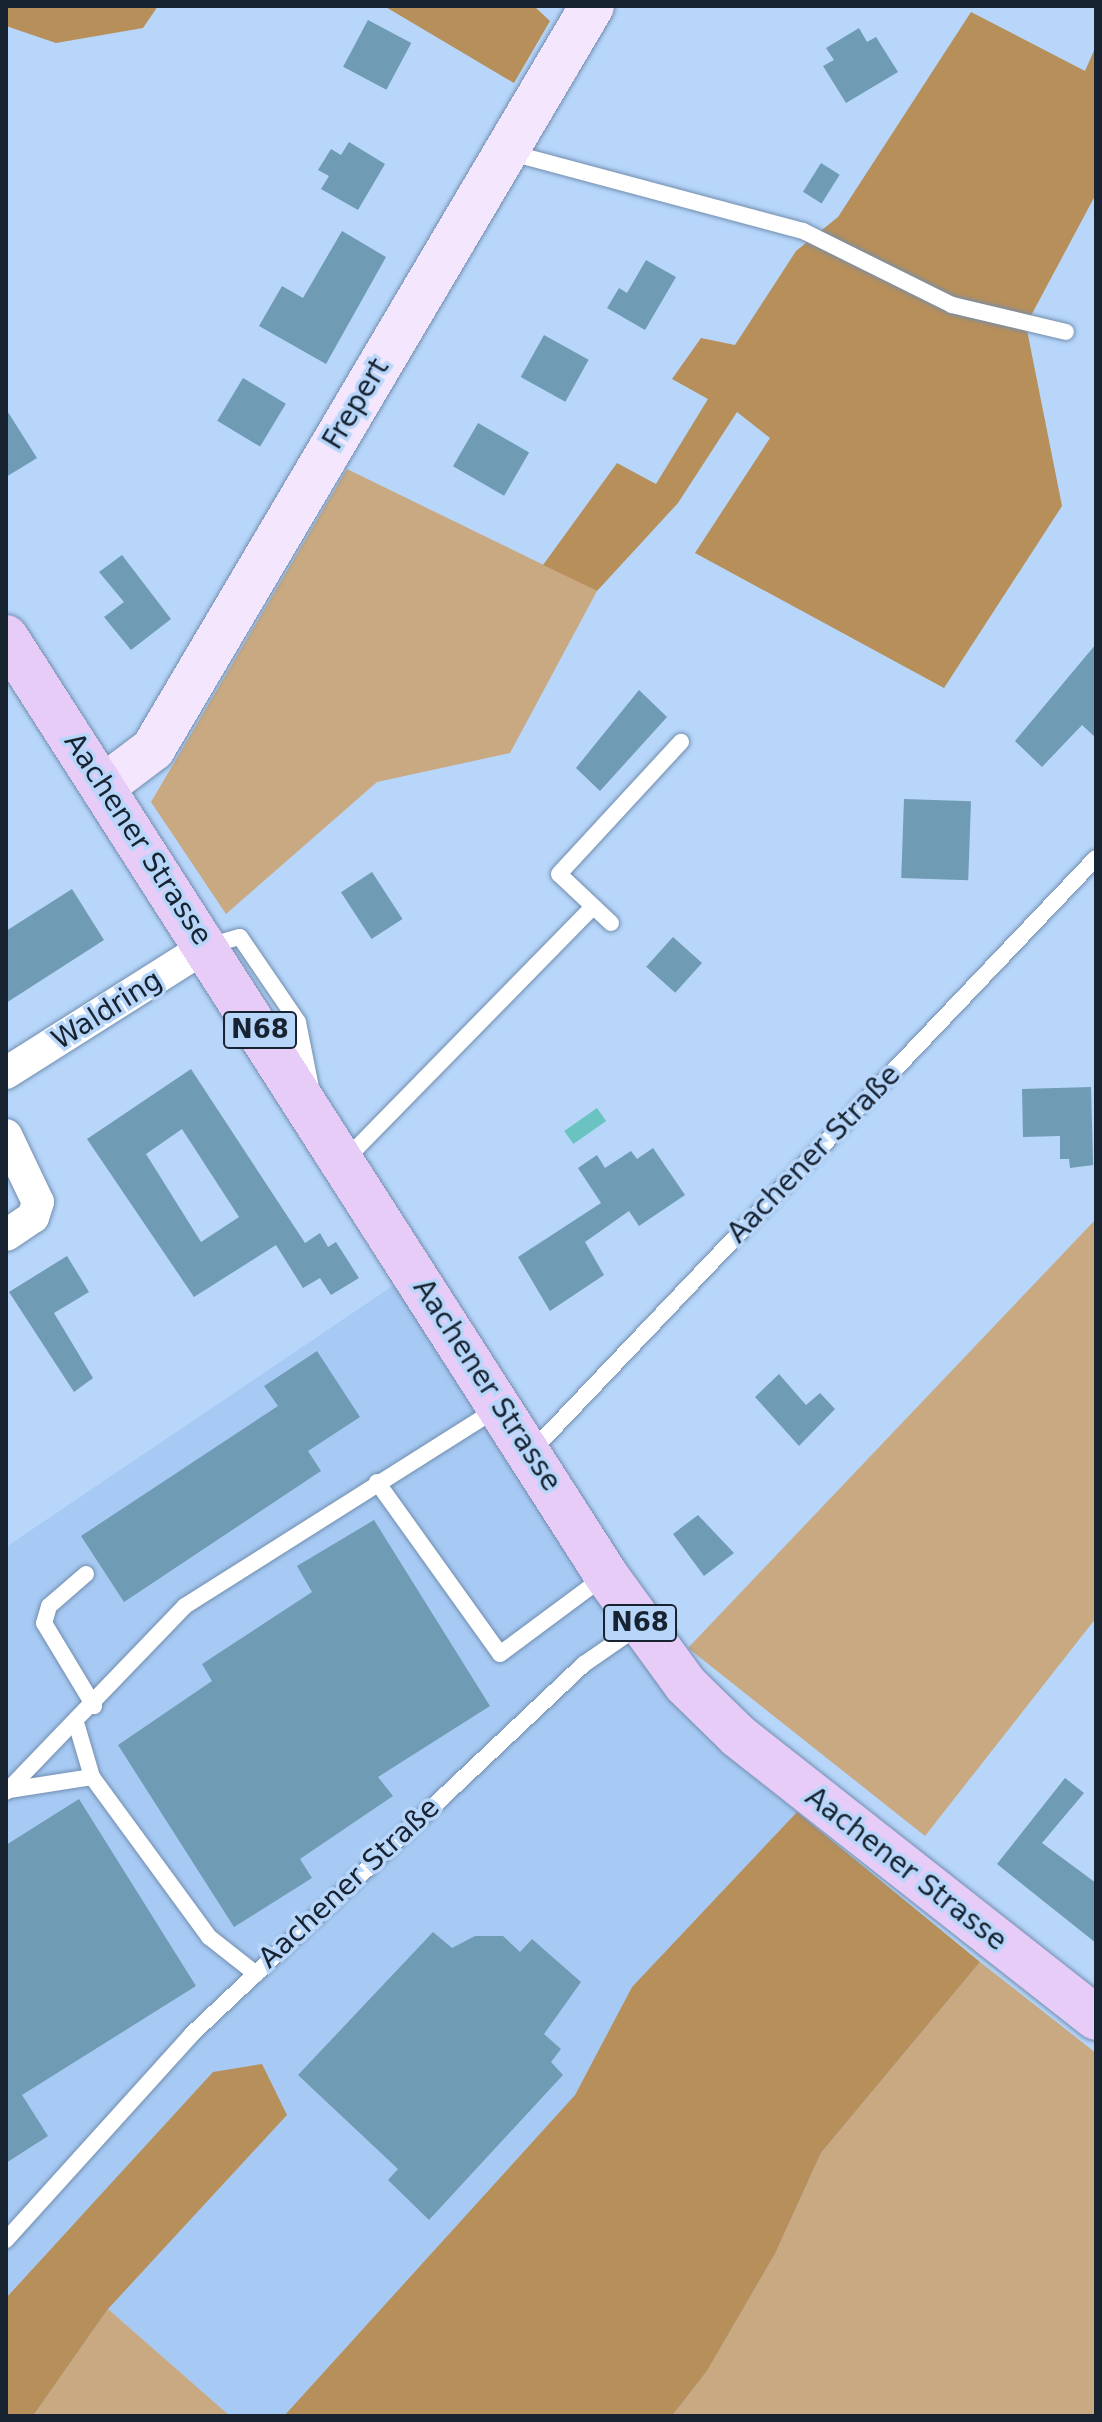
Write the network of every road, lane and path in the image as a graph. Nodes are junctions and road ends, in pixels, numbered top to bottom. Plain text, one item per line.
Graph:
1 (592, 6) edge
2 (507, 152) junction
3 (1066, 332) dead end
4 (6, 637) edge
5 (681, 742) dead end
6 (104, 786) junction
7 (1096, 858) edge
8 (593, 907) junction
9 (611, 923) dead end
10 (207, 946) junction
11 (6, 1073) edge
12 (6, 1135) edge
13 (344, 1161) junction
14 (6, 1235) edge
15 (503, 1405) junction
16 (532, 1451) junction
17 (377, 1482) junction
18 (86, 1574) dead end
19 (606, 1575) junction
20 (641, 1625) junction
21 (94, 1706) junction
22 (77, 1726) junction
23 (92, 1777) junction
24 (7, 1791) edge
25 (256, 1974) junction
26 (1096, 2018) edge
27 (6, 2240) edge

1 - 2 street, Frepert
2 - 3 lane
2 - 6 street, Frepert
4 - 6 main road, Aachener Strasse / N68
5 - 8 lane
6 - 10 main road, Aachener Strasse / N68
7 - 16 lane, Aachener Straße
8 - 9 lane
8 - 13 lane
10 - 11 street, Waldring
10 - 13 main road, Aachener Strasse / N68
12 - 14 street
13 - 15 main road, Aachener Strasse / N68
15 - 16 main road, Aachener Strasse / N68
15 - 17 lane
16 - 19 main road, Aachener Strasse / N68
17 - 19 lane
17 - 21 lane
18 - 21 lane
19 - 20 main road, Aachener Strasse / N68
20 - 25 lane, Aachener Straße
20 - 26 main road, Aachener Strasse / N68
21 - 22 lane
22 - 23 lane, Aachener Straße
22 - 24 lane
23 - 24 lane
23 - 25 lane, Aachener Straße
25 - 27 lane

